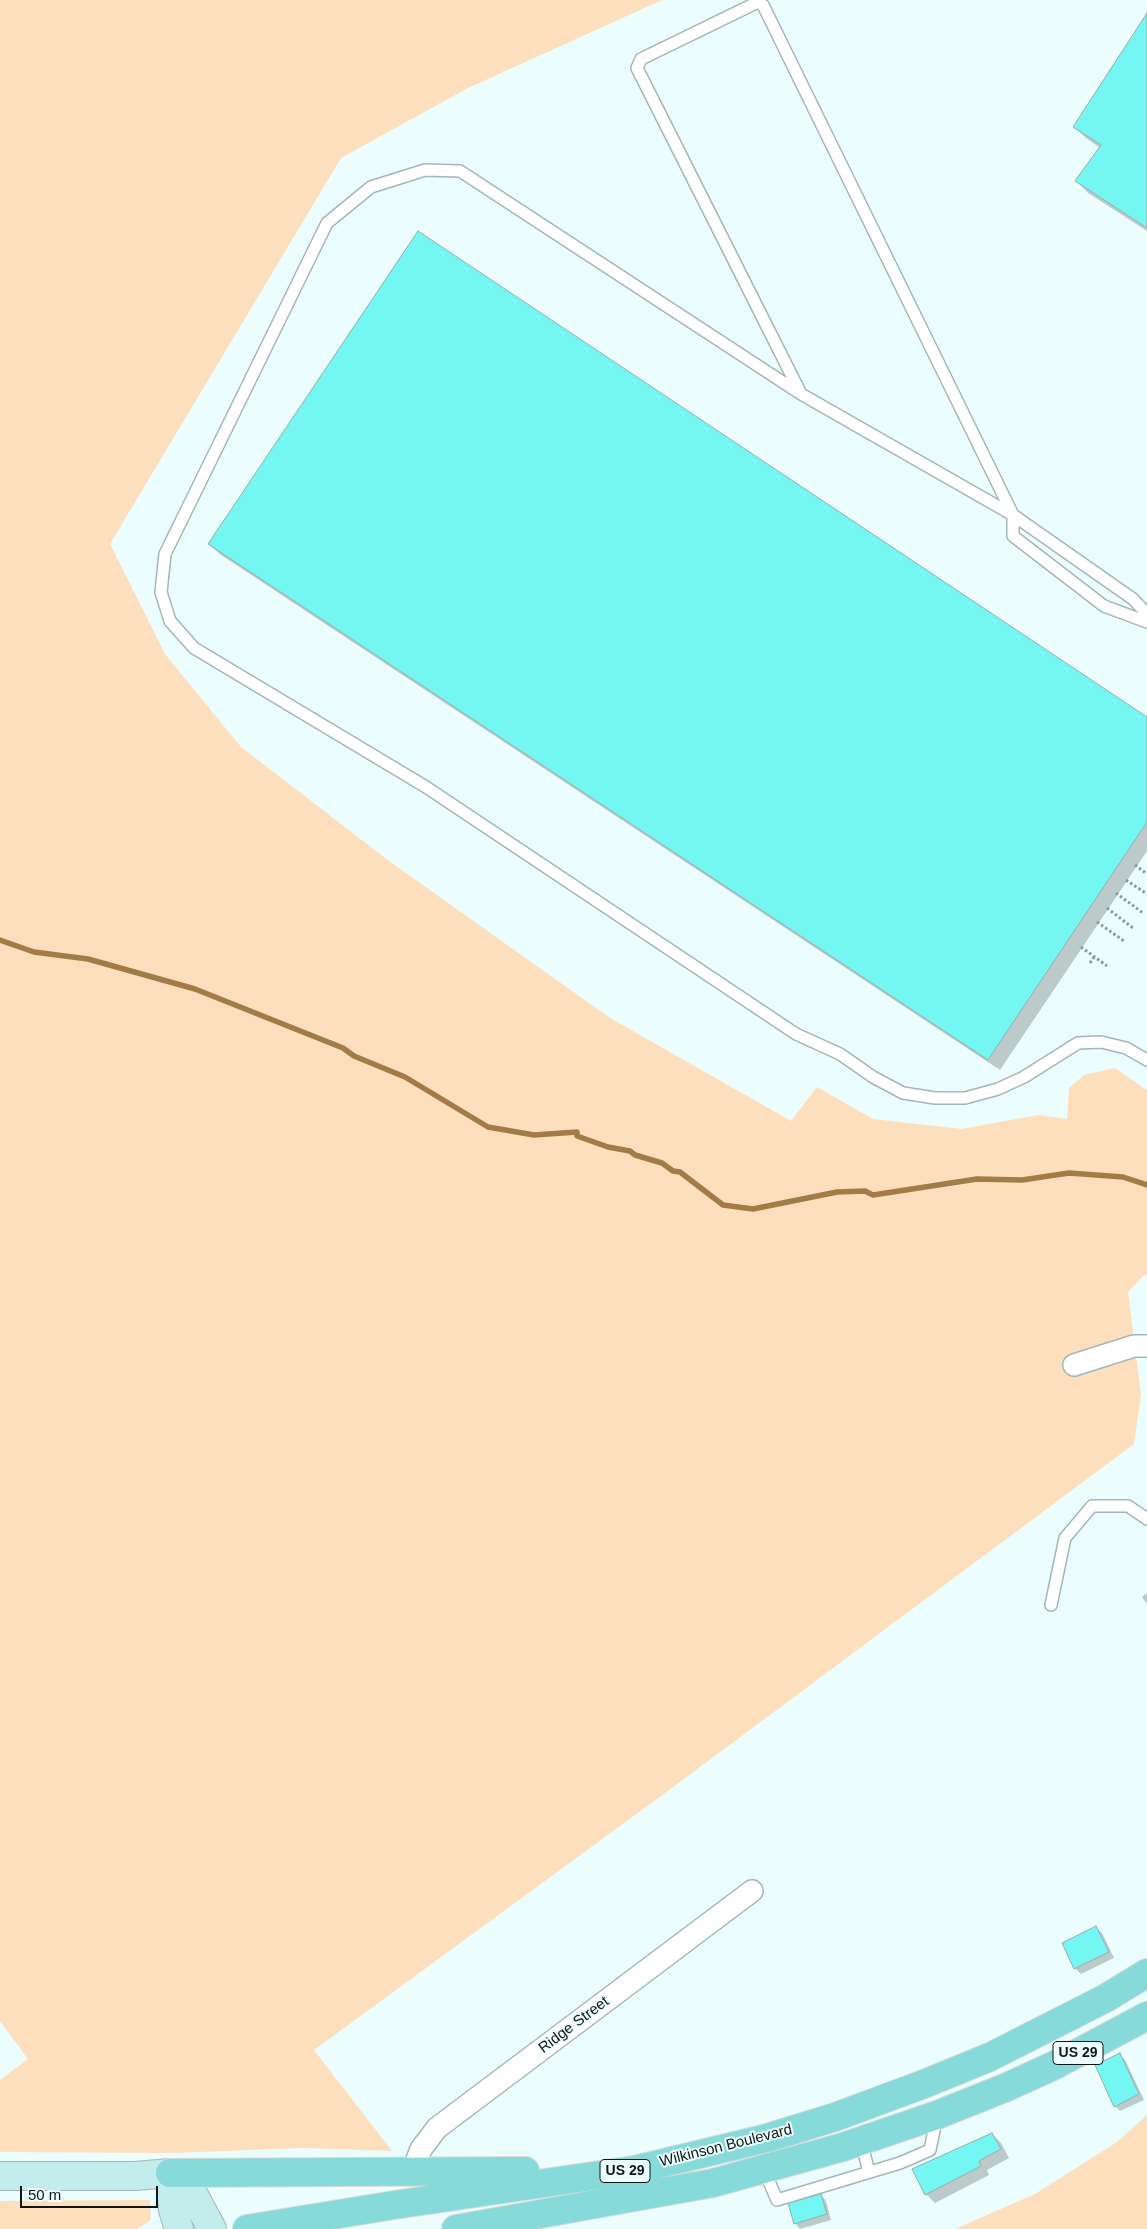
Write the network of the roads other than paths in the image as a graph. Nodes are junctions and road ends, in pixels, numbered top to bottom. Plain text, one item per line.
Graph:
1 (801, 394) junction
2 (1013, 515) junction
3 (1147, 614) edge
4 (1147, 622) edge
5 (1147, 1060) edge
6 (1147, 1346) edge
7 (1074, 1365) dead end
8 (1147, 1519) edge
9 (1051, 1605) dead end
10 (752, 1891) dead end
11 (1147, 1973) edge
12 (1147, 2016) edge
13 (990, 2057) junction
14 (1007, 2087) junction
15 (937, 2115) junction
16 (861, 2141) junction
17 (634, 2170) junction
18 (764, 2170) junction
19 (412, 2172) junction
20 (869, 2172) junction
21 (170, 2174) junction
22 (0, 2176) edge
23 (179, 2229) edge
24 (212, 2229) edge
25 (247, 2229) edge
26 (456, 2229) edge

1 - 2 lane
1 - 2 lane
1 - 5 lane
2 - 3 lane
2 - 4 lane
6 - 7 street
8 - 9 lane
10 - 19 street, Ridge Street
11 - 13 main road, Wilkinson Boulevard / US 29
12 - 14 main road, Wilkinson Boulevard / US 29
13 - 14 main road
13 - 17 main road, Wilkinson Boulevard / US 29
14 - 15 main road, Wilkinson Boulevard / US 29
15 - 16 main road, Wilkinson Boulevard / US 29
15 - 20 lane
16 - 18 main road, Wilkinson Boulevard / US 29
16 - 20 lane
17 - 19 main road
17 - 25 main road, Wilkinson Boulevard / US 29
18 - 20 lane
18 - 26 main road, Wilkinson Boulevard / US 29
19 - 21 main road
21 - 22 main road
21 - 23 main road
21 - 24 main road

